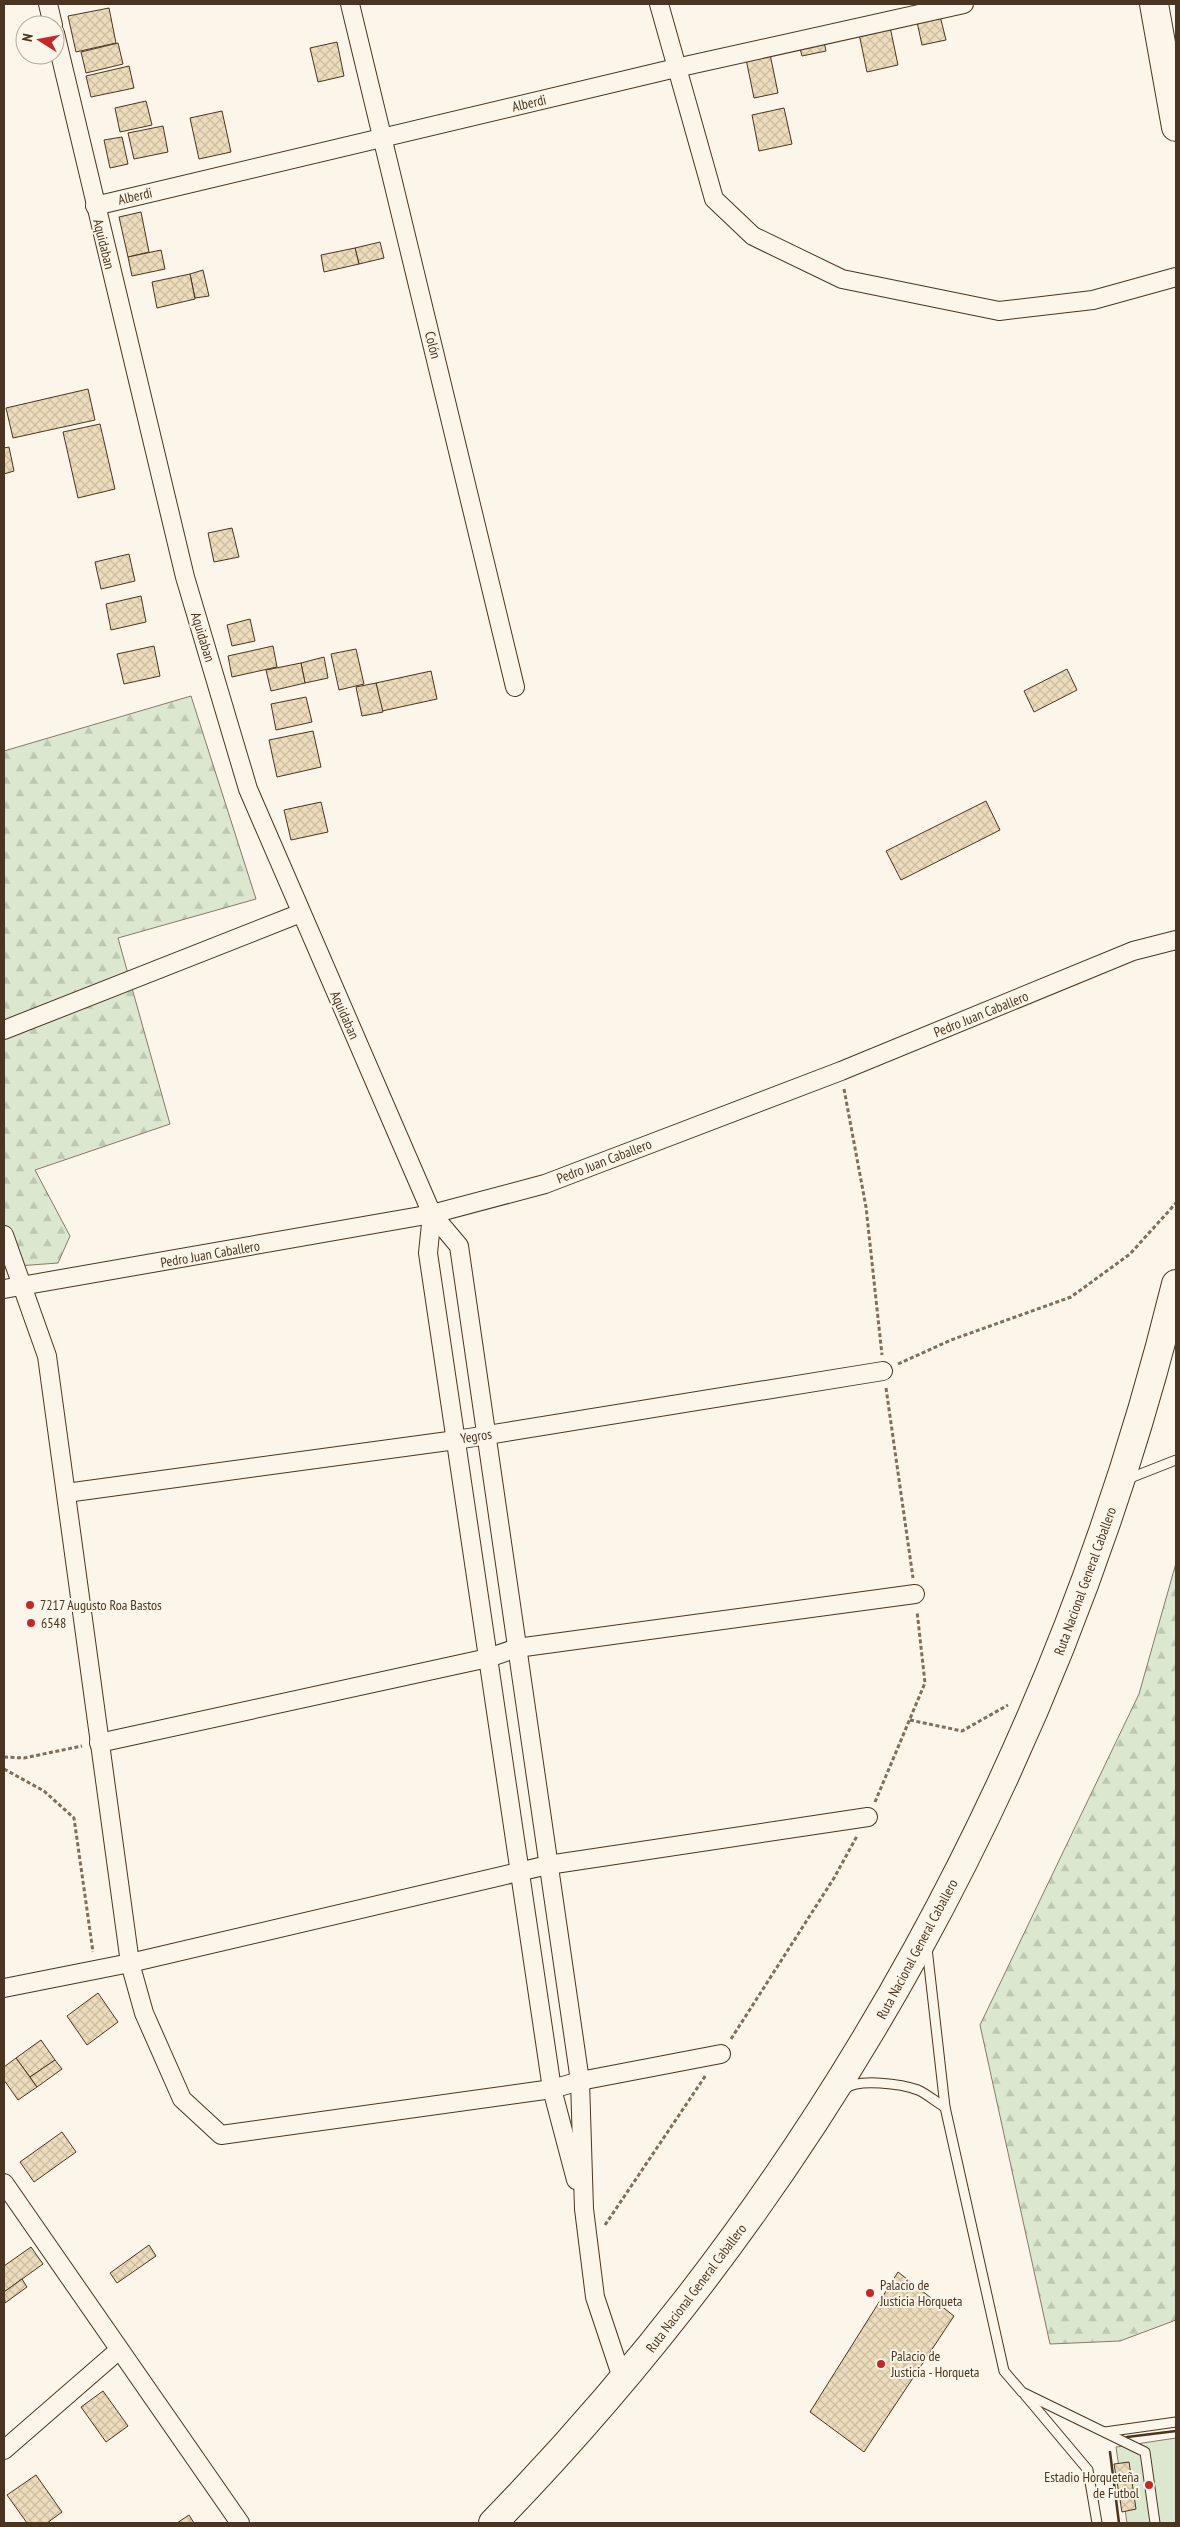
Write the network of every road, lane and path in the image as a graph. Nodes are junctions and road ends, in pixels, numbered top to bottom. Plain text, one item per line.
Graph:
1 (350, 4) edge
2 (659, 4) edge
3 (964, 4) edge
4 (1154, 4) edge
5 (62, 65) edge
6 (676, 68) junction
7 (1176, 127) edge
8 (383, 137) junction
9 (95, 206) junction
10 (1176, 277) edge
11 (515, 687) dead end
12 (301, 913) junction
13 (1176, 940) edge
14 (4, 1030) edge
15 (841, 1071) junction
16 (1176, 1203) edge
17 (432, 1214) junction
18 (4, 1235) edge
19 (22, 1286) junction
20 (1176, 1286) edge
21 (4, 1289) edge
22 (884, 1371) junction
23 (486, 1435) junction
24 (456, 1440) junction
25 (1176, 1460) edge
26 (1121, 1482) junction
27 (66, 1493) junction
28 (915, 1594) junction
29 (517, 1648) junction
30 (488, 1658) junction
31 (1013, 1702) dead end
32 (910, 1720) junction
33 (98, 1743) junction
34 (4, 1757) edge
35 (4, 1769) edge
36 (868, 1817) junction
37 (548, 1865) junction
38 (520, 1872) junction
39 (926, 1938) junction
40 (130, 1962) junction
41 (96, 1968) junction
42 (4, 1988) edge
43 (721, 2054) junction
44 (580, 2081) junction
45 (552, 2089) junction
46 (828, 2104) junction
47 (945, 2107) junction
48 (4, 2183) edge
49 (584, 2209) junction
50 (589, 2250) junction
51 (119, 2350) junction
52 (623, 2381) junction
53 (1022, 2392) junction
54 (1176, 2422) edge
55 (1105, 2432) junction
56 (4, 2450) edge
57 (240, 2523) edge
58 (493, 2523) edge
59 (1097, 2523) edge
60 (1155, 2523) edge

1 - 8 street, Colón
2 - 6 street
3 - 6 street, Alberdi
4 - 7 highway
5 - 9 street, Aquidaban
6 - 8 street, Alberdi
6 - 10 street
8 - 9 street, Alberdi
8 - 11 street, Colón
9 - 12 street, Aquidaban
12 - 14 street
12 - 17 street, Aquidaban
13 - 15 street, Pedro Juan Caballero
15 - 17 street, Pedro Juan Caballero
15 - 22 path
16 - 22 path
17 - 19 street, Pedro Juan Caballero
17 - 23 street
17 - 24 street
18 - 19 street
19 - 21 street, Pedro Juan Caballero
19 - 27 street
20 - 26 highway, Ruta Nacional General Caballero
22 - 23 street, Yegros
22 - 28 path
23 - 24 street, Yegros
23 - 29 street
24 - 27 street, Yegros
24 - 30 street
25 - 26 lane
26 - 39 highway, Ruta Nacional General Caballero
27 - 33 street
28 - 29 street
28 - 32 path
29 - 30 street
29 - 37 street
30 - 33 street
30 - 38 street
31 - 32 path
32 - 36 path
33 - 34 path
33 - 40 street
35 - 41 path
36 - 37 street
36 - 43 path
37 - 38 street
37 - 44 street
38 - 40 street
38 - 45 street
39 - 46 highway, Ruta Nacional General Caballero
39 - 47 lane
40 - 41 street
40 - 45 street
41 - 42 street
43 - 44 street
43 - 50 path
44 - 45 street
44 - 49 street
45 - 49 street
46 - 47 lane
46 - 52 highway, Ruta Nacional General Caballero
47 - 53 lane
48 - 51 street
49 - 50 street
50 - 52 street
51 - 56 street
51 - 57 street
52 - 58 highway, Ruta Nacional General Caballero
53 - 55 lane
53 - 59 lane
54 - 55 lane
55 - 60 lane

